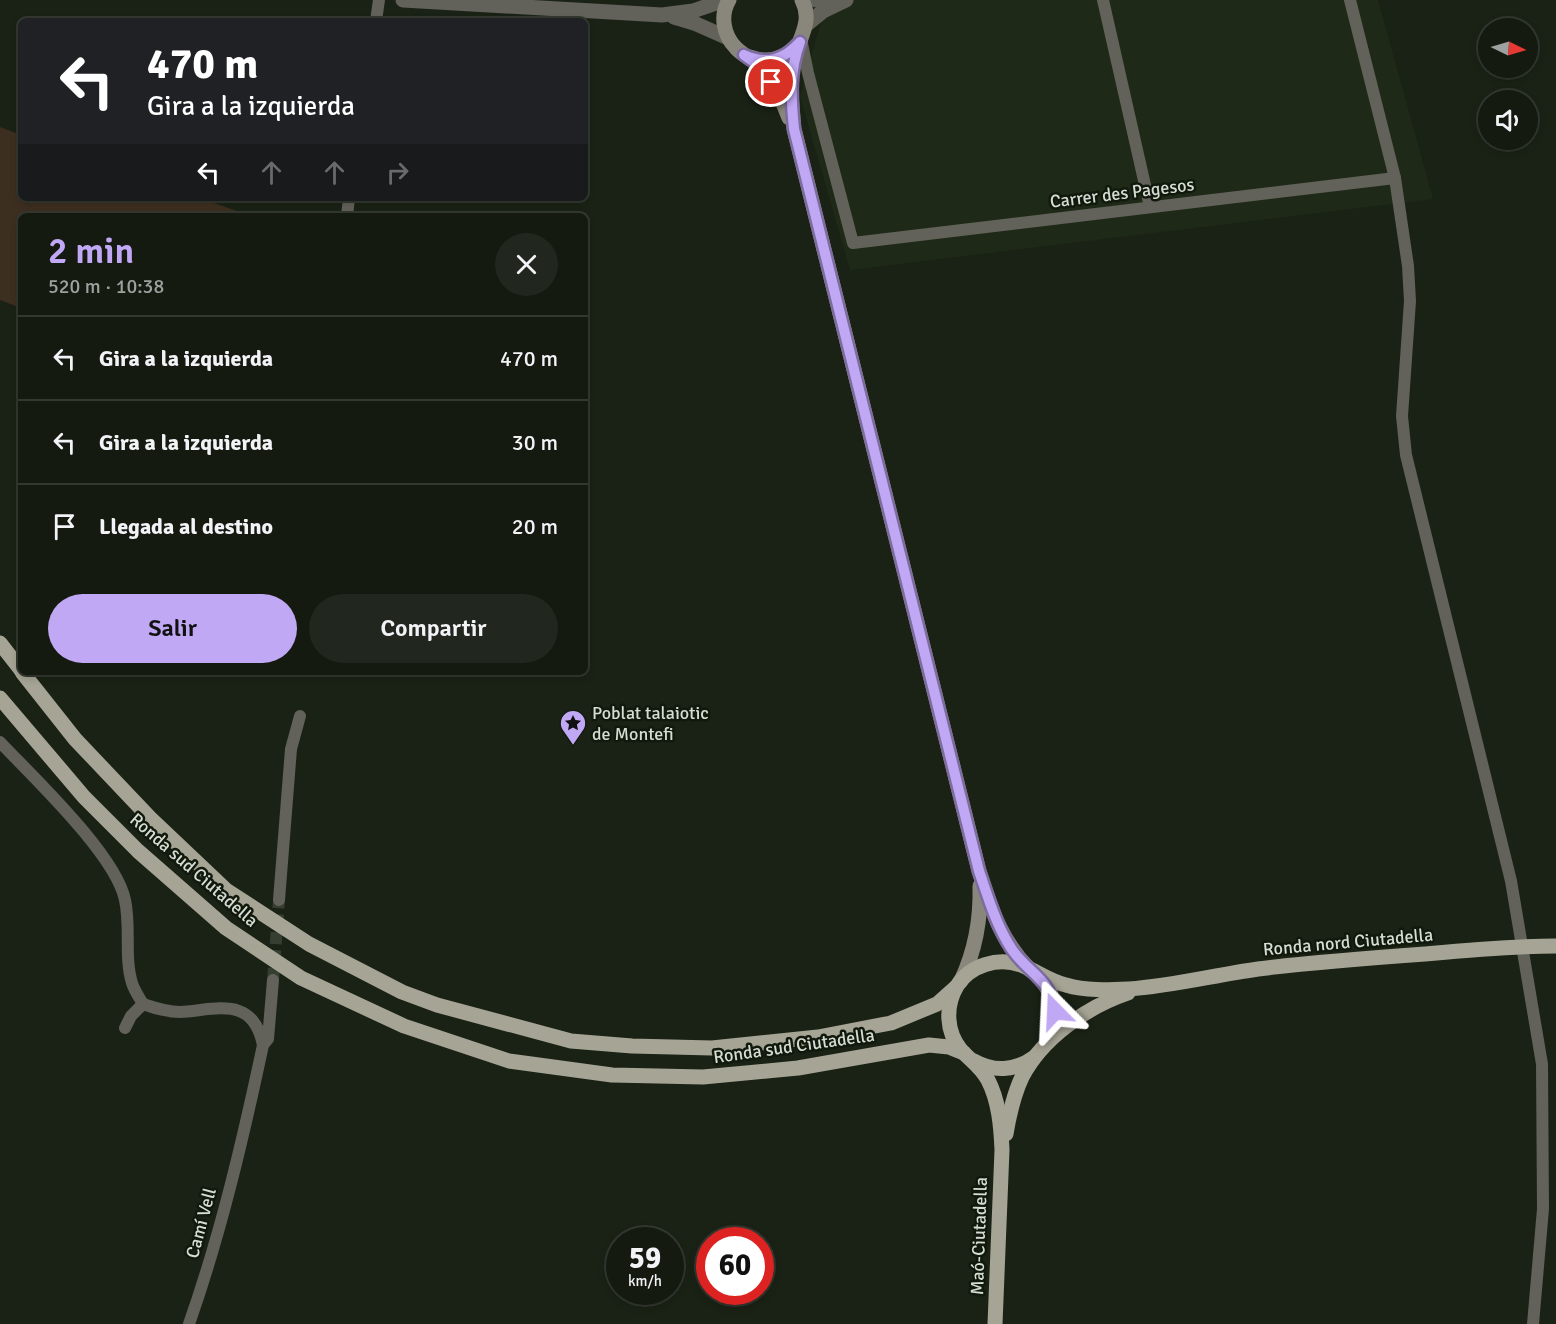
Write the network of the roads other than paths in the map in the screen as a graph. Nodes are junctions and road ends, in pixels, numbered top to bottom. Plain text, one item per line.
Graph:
1 (379, 0) edge
2 (403, 0) edge
3 (727, 0) edge
4 (802, 0) edge
5 (816, 0) edge
6 (840, 0) edge
7 (846, 0) edge
8 (1103, 0) edge
9 (1350, 0) edge
10 (662, 15) junction
11 (376, 18) edge
12 (802, 36) junction
13 (728, 38) junction
14 (744, 55) junction
15 (794, 129) junction
16 (1395, 178) junction
17 (1150, 207) junction
18 (0, 644) edge
19 (18, 666) edge
20 (25, 675) edge
21 (0, 699) edge
22 (300, 716) dead end
23 (0, 742) edge
24 (979, 871) junction
25 (279, 900) tunnel mouth
26 (1524, 946) junction
27 (1556, 946) edge
28 (1033, 971) junction
29 (273, 980) tunnel mouth
30 (958, 984) junction
31 (1146, 988) junction
32 (143, 1004) junction
33 (125, 1028) dead end
34 (263, 1045) junction
35 (1043, 1050) junction
36 (968, 1056) junction
37 (1002, 1150) junction
38 (189, 1324) edge
39 (995, 1324) edge
40 (1533, 1324) edge

1 - 11 street
2 - 10 street
3 - 10 street
3 - 13 main road
4 - 12 main road
5 - 6 street
7 - 12 street
8 - 17 street
9 - 16 street
10 - 13 street
12 - 14 main road
12 - 15 main road
12 - 17 street, Carrer des Pagesos
13 - 14 main road
14 - 15 main road
15 - 24 main road
16 - 17 street, Carrer des Pagesos
16 - 26 street
18 - 19 main road, Ronda sud Ciutadella
20 - 30 main road, Ronda sud Ciutadella
21 - 36 main road, Ronda sud Ciutadella
22 - 25 street
23 - 32 street
24 - 28 main road
24 - 30 main road
26 - 27 main road, Ronda nord Ciutadella
26 - 31 main road, Ronda nord Ciutadella
26 - 40 street
28 - 30 main road
28 - 31 main road
28 - 35 main road
29 - 34 street, Camí Vell
30 - 36 main road
31 - 35 main road
32 - 33 street
32 - 34 street
34 - 38 street, Camí Vell
35 - 36 main road
35 - 37 main road
36 - 37 main road
37 - 39 main road, Maó-Ciutadella

